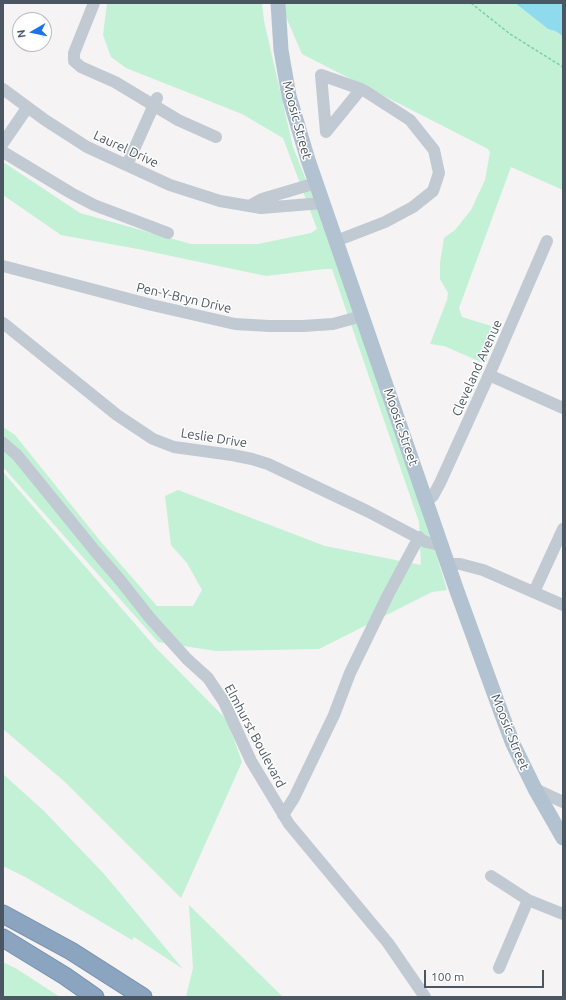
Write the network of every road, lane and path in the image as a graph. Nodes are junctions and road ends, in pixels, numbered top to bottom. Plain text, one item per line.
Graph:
1 (94, 3) edge
2 (278, 3) edge
3 (471, 3) edge
4 (563, 67) edge
5 (3, 89) edge
6 (361, 89) junction
7 (156, 102) junction
8 (27, 108) junction
9 (216, 137) dead end
10 (3, 143) edge
11 (3, 152) edge
12 (127, 165) junction
13 (316, 183) junction
14 (322, 203) junction
15 (251, 205) junction
16 (168, 233) dead end
17 (336, 241) junction
18 (547, 242) dead end
19 (3, 266) edge
20 (362, 316) junction
21 (3, 323) edge
22 (489, 375) junction
23 (563, 408) edge
24 (3, 443) edge
25 (426, 501) junction
26 (563, 529) edge
27 (419, 537) junction
28 (442, 545) junction
29 (448, 564) junction
30 (534, 592) junction
31 (563, 605) edge
32 (534, 790) junction
33 (563, 802) edge
34 (563, 807) edge
35 (283, 815) junction
36 (555, 819) edge
37 (563, 838) edge
38 (490, 876) dead end
39 (528, 900) junction
40 (3, 914) edge
41 (563, 914) edge
42 (3, 938) edge
43 (499, 968) dead end
44 (96, 997) edge
45 (143, 997) edge
46 (425, 997) edge

1 - 7 street
2 - 13 main road, Moosic Street
3 - 4 path
5 - 8 street, Laurel Drive
6 - 6 street
6 - 17 street
7 - 9 street
7 - 12 street
8 - 10 street
8 - 12 street, Laurel Drive
11 - 16 street
12 - 15 street, Laurel Drive
13 - 14 main road, Moosic Street
13 - 15 street
14 - 15 street, Laurel Drive
14 - 17 main road, Moosic Street
17 - 20 main road, Moosic Street
18 - 22 street, Cleveland Avenue
19 - 20 street, Pen-Y-Bryn Drive
20 - 25 main road, Moosic Street
21 - 27 street, Leslie Drive
22 - 23 street
22 - 25 street, Cleveland Avenue
24 - 35 street, Elmhurst Boulevard
25 - 28 main road, Moosic Street
26 - 30 street
27 - 28 street, Leslie Drive
27 - 35 street
28 - 29 main road, Moosic Street
29 - 30 street
29 - 32 main road, Moosic Street
30 - 31 street
32 - 33 street
32 - 36 main road, Moosic Street
34 - 36 street
35 - 46 street, Elmhurst Boulevard
36 - 37 main road, Moosic Street
38 - 39 street
39 - 41 street
39 - 43 street
40 - 45 highway
42 - 44 highway

